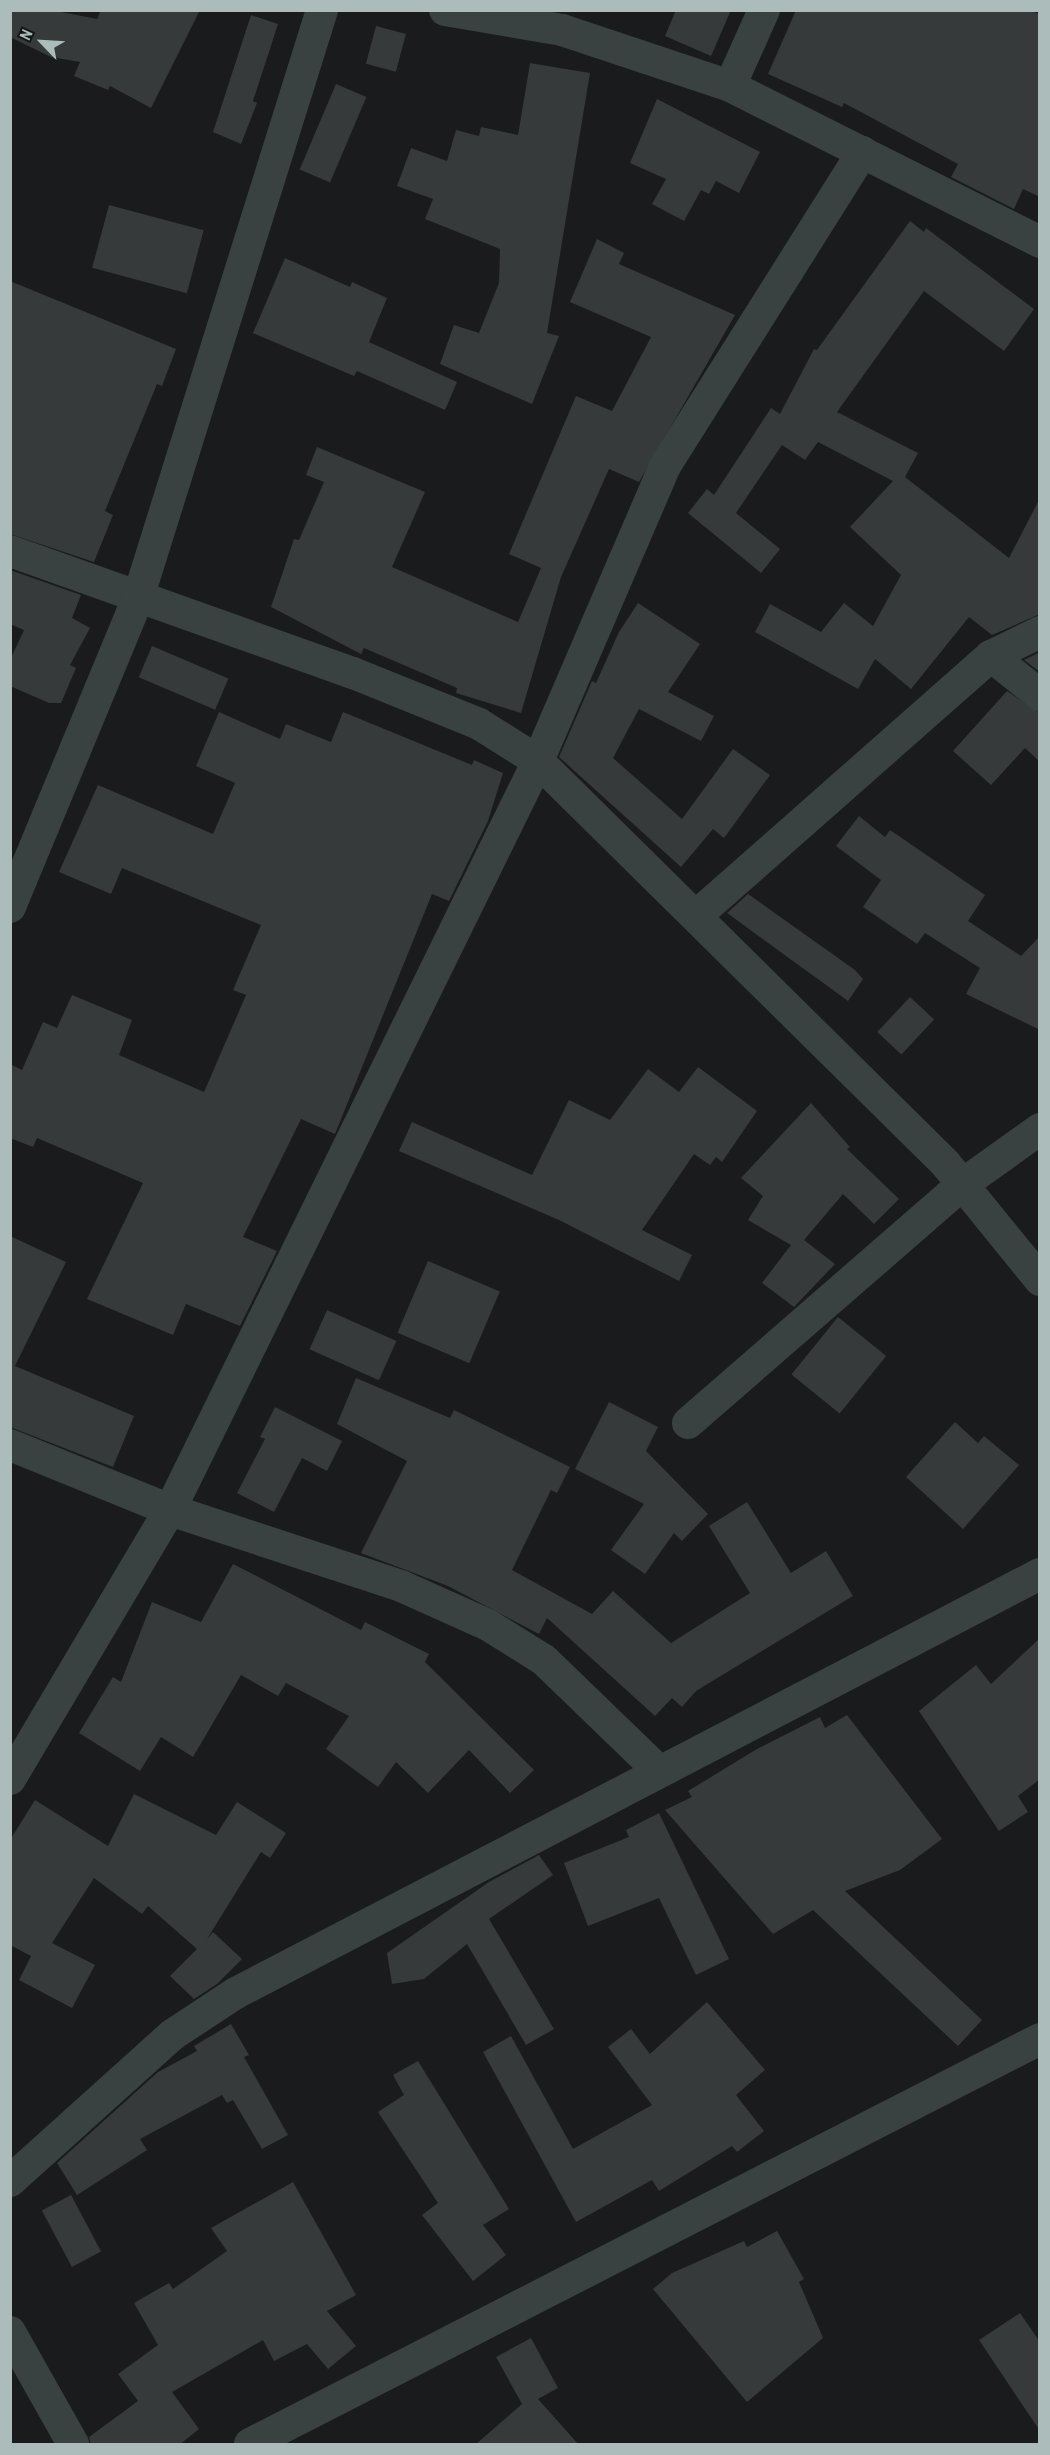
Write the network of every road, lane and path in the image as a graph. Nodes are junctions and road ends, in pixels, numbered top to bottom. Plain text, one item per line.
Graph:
1 (322, 10) edge
2 (445, 10) edge
3 (764, 10) edge
4 (730, 86) junction
5 (863, 152) junction
6 (1040, 243) edge
7 (10, 551) edge
8 (138, 598) junction
9 (1040, 632) edge
10 (991, 656) junction
11 (1040, 695) edge
12 (538, 761) junction
13 (10, 907) edge
14 (696, 916) junction
15 (1040, 1129) edge
16 (963, 1184) junction
17 (1040, 1280) edge
18 (688, 1423) dead end
19 (10, 1444) edge
20 (170, 1510) junction
21 (1040, 1574) edge
22 (659, 1771) junction
23 (10, 1779) edge
24 (1040, 2038) edge
25 (10, 2181) edge
26 (10, 2332) edge
27 (73, 2445) edge
28 (250, 2445) edge

1 - 8 street
2 - 4 street
3 - 4 street
4 - 5 street
5 - 6 street
5 - 12 street
7 - 8 street
8 - 12 street
8 - 13 street
9 - 10 street
10 - 11 street
10 - 14 street
12 - 14 street
12 - 20 street
14 - 16 street
15 - 16 street
16 - 17 street
16 - 18 street
19 - 20 street
20 - 22 street
20 - 23 street
21 - 22 street
22 - 25 street
24 - 28 street
26 - 27 street

